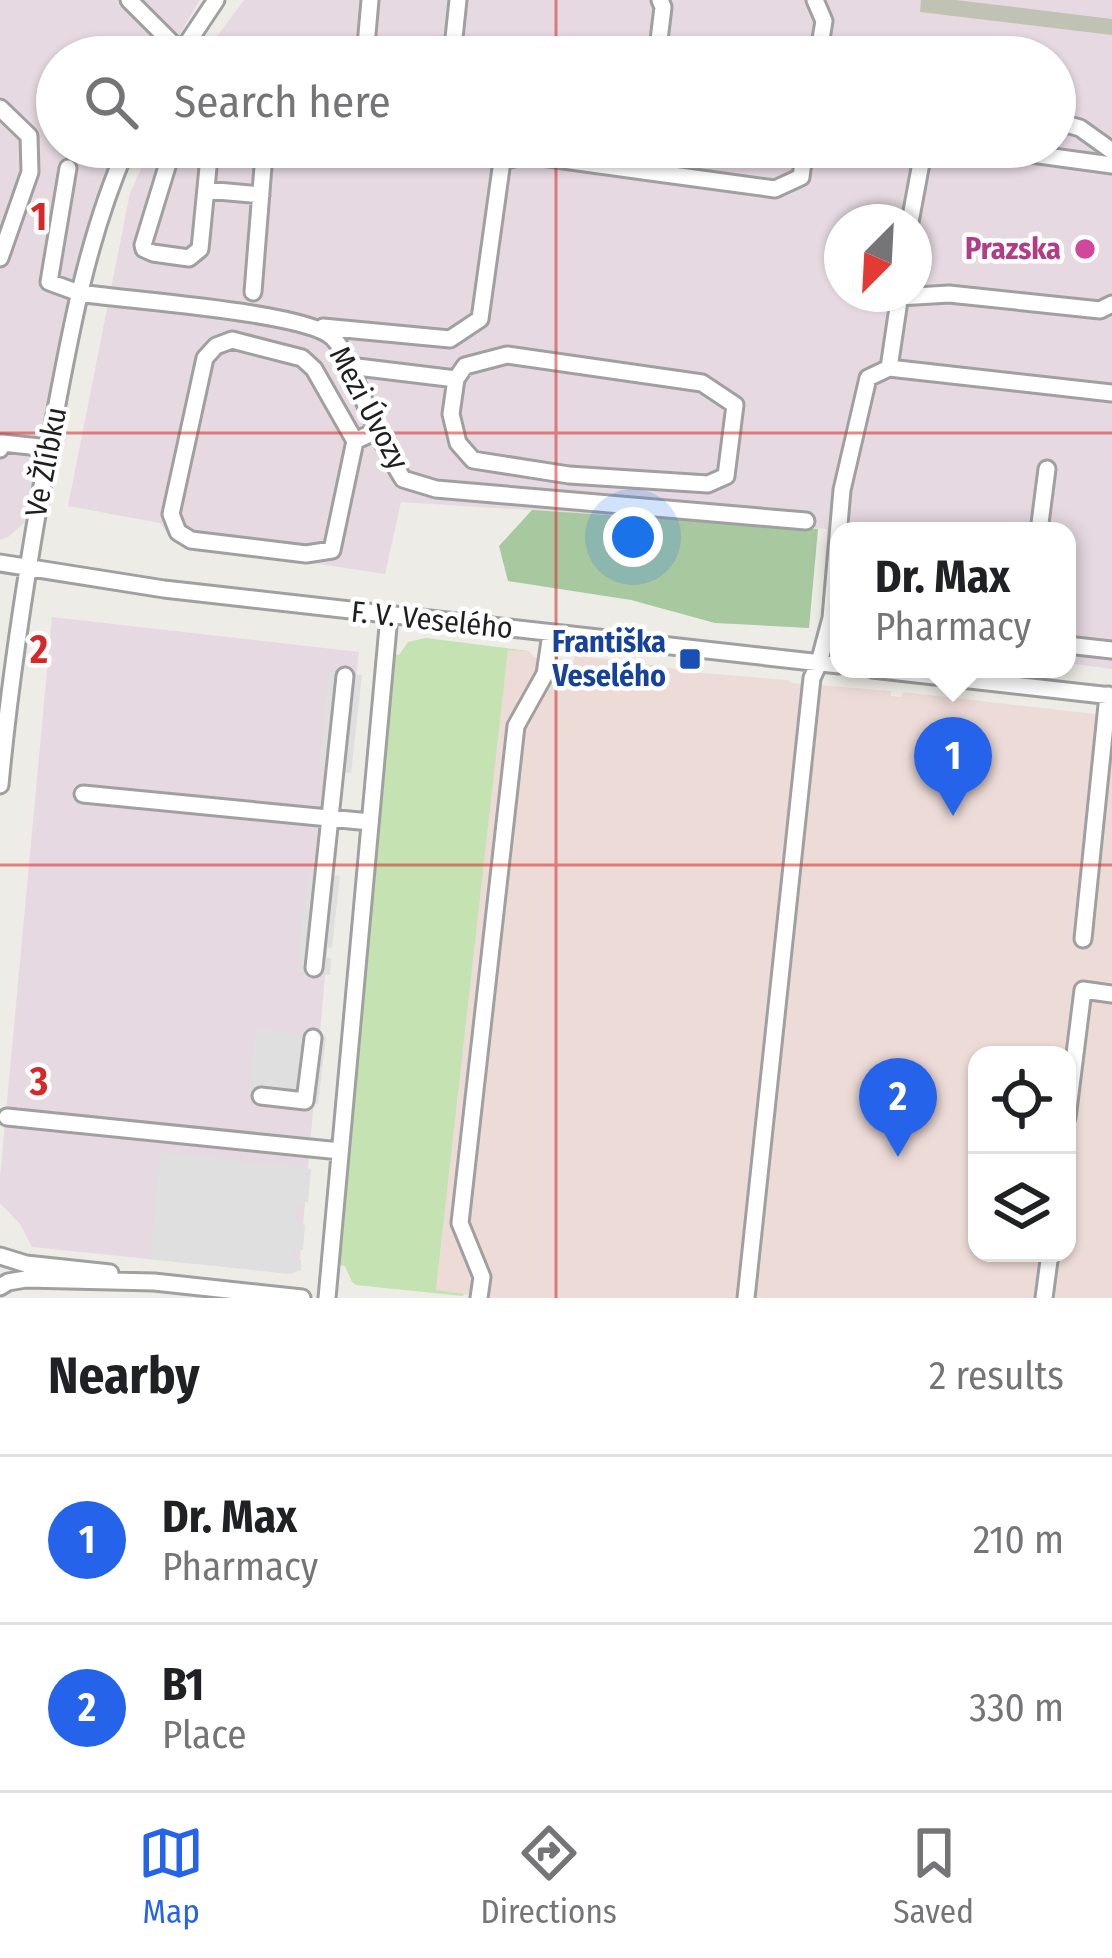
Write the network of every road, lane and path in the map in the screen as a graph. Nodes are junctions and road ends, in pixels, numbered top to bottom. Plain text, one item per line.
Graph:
1 (129, 0) edge
2 (216, 0) edge
3 (370, 0) edge
4 (458, 0) edge
5 (660, 0) edge
6 (814, 0) edge
7 (165, 36) edge
8 (192, 36) edge
9 (366, 36) edge
10 (454, 36) edge
11 (660, 36) edge
12 (822, 36) edge
13 (0, 108) edge
14 (1076, 127) edge
15 (1112, 151) edge
16 (1076, 160) edge
17 (1112, 164) edge
18 (68, 168) dead end
19 (119, 168) edge
20 (167, 168) edge
21 (206, 168) edge
22 (263, 168) edge
23 (501, 168) edge
24 (621, 168) edge
25 (643, 168) edge
26 (802, 168) edge
27 (920, 168) edge
28 (643, 171) junction
29 (206, 190) junction
30 (261, 195) junction
31 (913, 204) edge
32 (0, 258) edge
33 (253, 292) dead end
34 (79, 293) junction
35 (932, 295) edge
36 (1112, 304) edge
37 (897, 312) edge
38 (314, 326) junction
39 (349, 366) junction
40 (889, 368) junction
41 (456, 379) junction
42 (1112, 393) edge
43 (376, 431) junction
44 (355, 441) junction
45 (0, 445) edge
46 (49, 448) junction
47 (1047, 469) dead end
48 (806, 521) dead end
49 (840, 522) edge
50 (1040, 522) edge
51 (0, 562) edge
52 (27, 567) junction
53 (389, 616) junction
54 (830, 632) edge
55 (551, 634) junction
56 (1076, 644) edge
57 (1112, 650) edge
58 (819, 663) junction
59 (830, 664) edge
60 (345, 676) dead end
61 (954, 678) edge
62 (1110, 695) edge
63 (0, 785) edge
64 (83, 794) dead end
65 (330, 818) junction
66 (370, 823) junction
67 (1083, 939) dead end
68 (314, 968) dead end
69 (1112, 994) edge
70 (313, 1038) dead end
71 (1076, 1046) edge
72 (261, 1096) dead end
73 (7, 1117) dead end
74 (340, 1151) junction
75 (0, 1256) edge
76 (1049, 1262) edge
77 (0, 1287) edge
78 (153, 1290) edge
79 (302, 1298) edge
80 (327, 1298) edge
81 (479, 1298) edge
82 (746, 1298) edge
83 (1044, 1298) edge

1 - 7 street
2 - 8 street
3 - 9 street
4 - 10 street
5 - 11 street
6 - 12 street
13 - 32 street
14 - 15 street
16 - 17 street
18 - 34 street
19 - 34 street, Ve Žlíbku
20 - 29 street
21 - 29 street
22 - 30 street
23 - 38 street
24 - 28 street
25 - 28 street
26 - 28 street
27 - 31 street
29 - 30 street
30 - 33 street
34 - 38 street, Mezi Úvozy
34 - 46 street, Ve Žlíbku
35 - 36 street
37 - 40 street
38 - 39 street, Mezi Úvozy
39 - 41 street
39 - 43 street, Mezi Úvozy
40 - 42 street
40 - 49 street
41 - 41 street
43 - 44 street
43 - 48 street, Mezi Úvozy
44 - 44 street
45 - 46 street
46 - 52 street, Ve Žlíbku
47 - 50 street
51 - 52 street, F. V. Veselého
52 - 53 street, F. V. Veselého
52 - 63 street, Ve Žlíbku
53 - 55 street, F. V. Veselého
53 - 66 street
54 - 58 street
55 - 58 street, F. V. Veselého
55 - 81 street
56 - 57 street
58 - 59 street, F. V. Veselého
58 - 82 street
60 - 65 street
61 - 62 street
62 - 67 street
64 - 65 street
65 - 66 street
65 - 68 street
66 - 74 street
69 - 71 street
70 - 72 street
73 - 74 street
74 - 80 street
75 - 78 street
76 - 83 street
77 - 78 street
78 - 79 street

